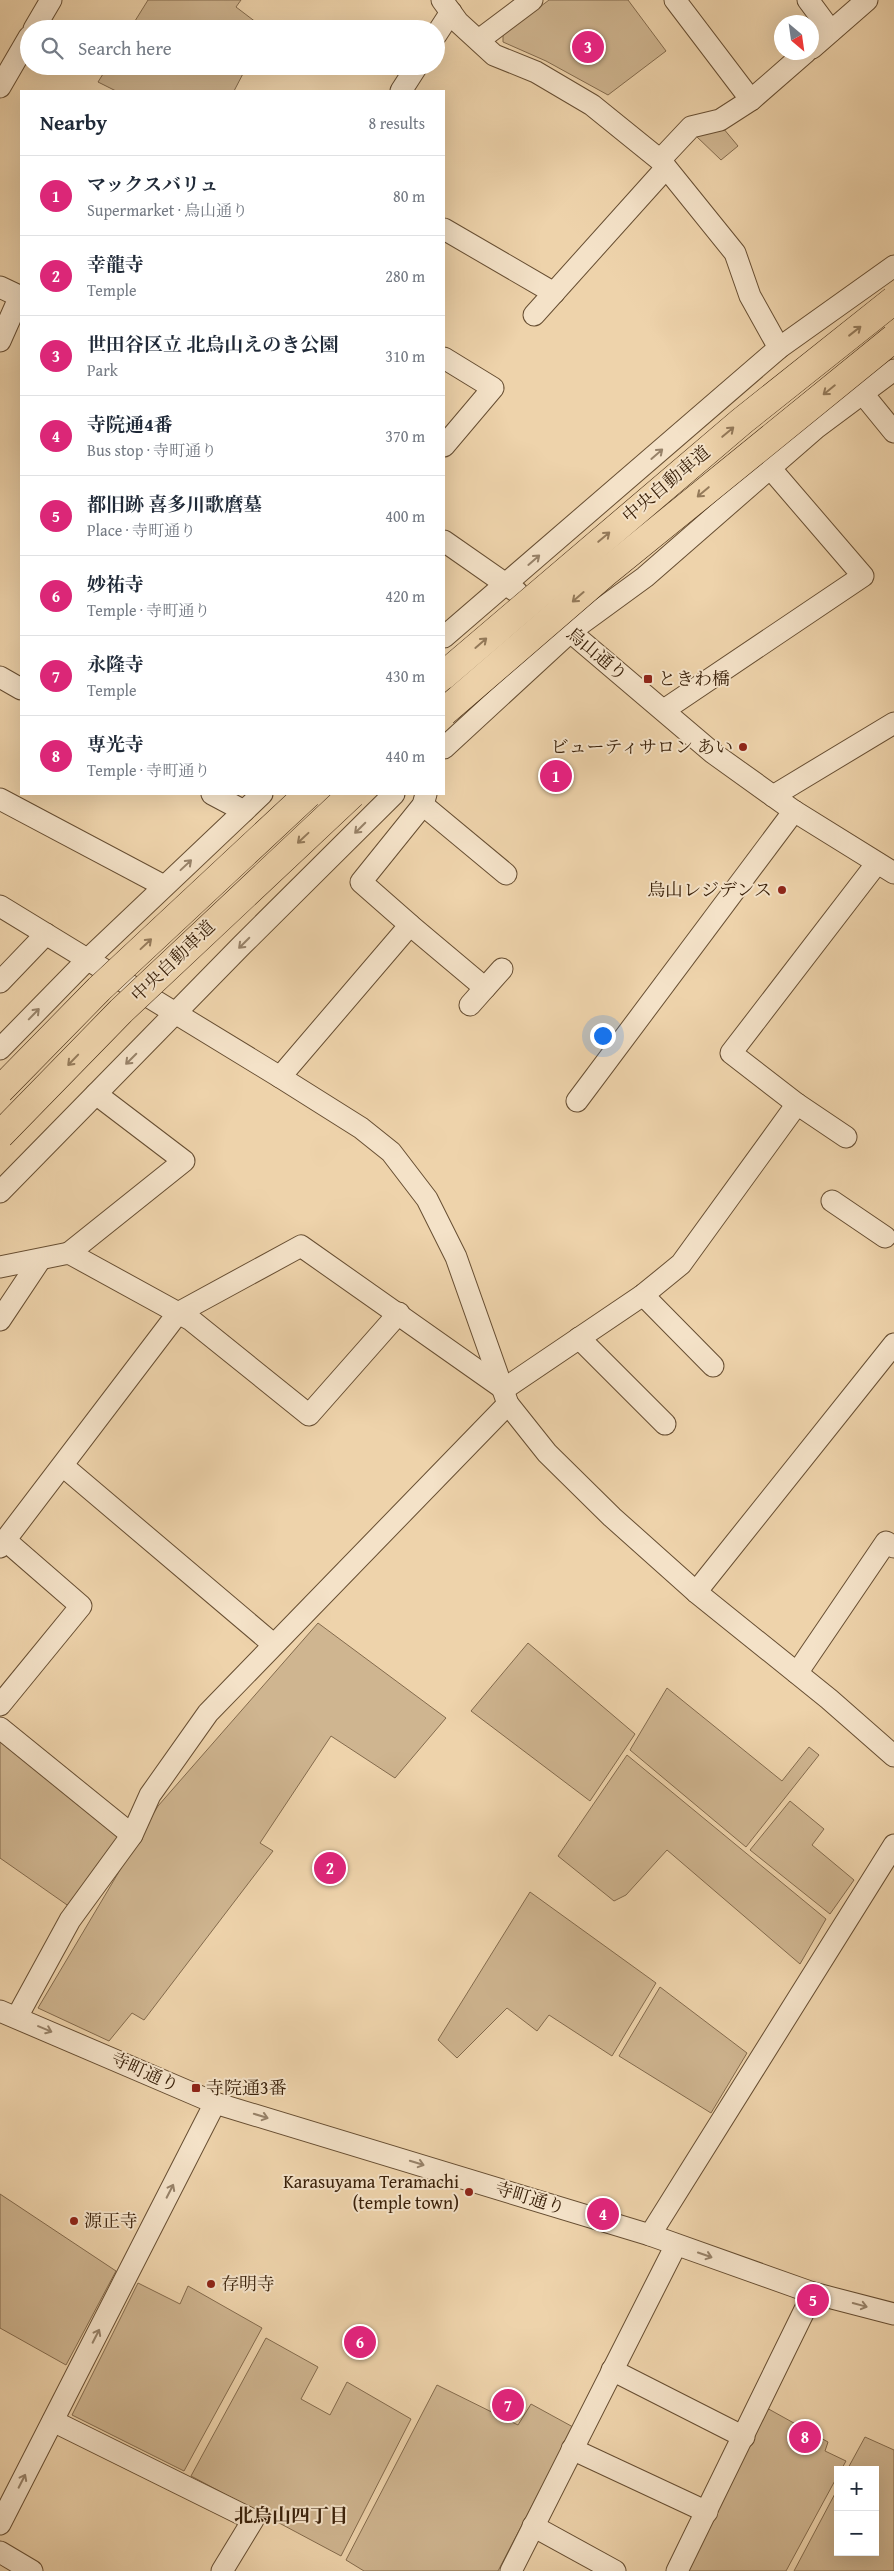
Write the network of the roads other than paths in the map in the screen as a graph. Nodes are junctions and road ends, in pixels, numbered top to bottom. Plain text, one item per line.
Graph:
1 (51, 0) edge
2 (532, 0) edge
3 (675, 0) edge
4 (808, 0) edge
5 (867, 0) edge
6 (446, 6) edge
7 (39, 20) edge
8 (441, 20) edge
9 (831, 31) junction
10 (479, 40) junction
11 (819, 42) edge
12 (20, 53) edge
13 (797, 60) edge
14 (411, 75) edge
15 (0, 87) edge
16 (402, 90) edge
17 (751, 100) junction
18 (663, 164) junction
19 (445, 230) edge
20 (894, 266) edge
21 (0, 287) edge
22 (554, 293) junction
23 (20, 297) edge
24 (894, 300) edge
25 (534, 315) dead end
26 (894, 338) edge
27 (0, 341) edge
28 (779, 348) junction
29 (445, 359) edge
30 (894, 370) edge
31 (863, 394) junction
32 (894, 432) edge
33 (445, 445) edge
34 (771, 469) junction
35 (445, 542) edge
36 (506, 585) junction
37 (571, 630) junction
38 (445, 636) edge
39 (445, 673) edge
40 (664, 710) junction
41 (445, 711) edge
42 (894, 723) edge
43 (445, 747) edge
44 (214, 795) edge
45 (261, 795) edge
46 (307, 795) edge
47 (351, 795) edge
48 (393, 795) edge
49 (773, 796) junction
50 (0, 799) edge
51 (425, 799) edge
52 (244, 811) junction
53 (794, 811) junction
54 (890, 870) edge
55 (506, 874) dead end
56 (164, 886) junction
57 (0, 906) edge
58 (410, 925) junction
59 (46, 934) junction
60 (88, 959) junction
61 (502, 969) dead end
62 (0, 982) edge
63 (485, 988) junction
64 (470, 1005) dead end
65 (177, 1012) junction
66 (0, 1049) edge
67 (280, 1077) junction
68 (0, 1090) edge
69 (96, 1094) junction
70 (578, 1101) dead end
71 (797, 1104) junction
72 (0, 1135) edge
73 (846, 1137) dead end
74 (0, 1192) edge
75 (832, 1201) dead end
76 (891, 1234) edge
77 (69, 1253) junction
78 (40, 1260) junction
79 (0, 1267) edge
80 (643, 1295) junction
81 (178, 1313) junction
82 (399, 1313) junction
83 (0, 1320) edge
84 (578, 1338) junction
85 (894, 1344) edge
86 (713, 1366) dead end
87 (506, 1397) junction
88 (665, 1424) dead end
89 (63, 1466) junction
90 (3, 1544) edge
91 (894, 1547) edge
92 (696, 1592) junction
93 (273, 1644) junction
94 (797, 1673) junction
95 (0, 1705) edge
96 (0, 1728) edge
97 (894, 1756) edge
98 (132, 1835) junction
99 (894, 1845) edge
100 (9, 2014) edge
101 (215, 2103) junction
102 (650, 2235) junction
103 (676, 2245) junction
104 (813, 2292) junction
105 (894, 2314) edge
106 (612, 2370) junction
107 (53, 2421) junction
108 (744, 2437) junction
109 (572, 2449) junction
110 (707, 2512) junction
111 (0, 2524) edge
112 (533, 2526) junction
113 (0, 2552) edge
114 (32, 2571) edge
115 (222, 2571) edge
116 (511, 2571) edge
117 (615, 2571) edge
118 (677, 2571) edge

1 - 7 street
2 - 10 street
3 - 17 street
4 - 9 street
5 - 9 street
6 - 8 street
6 - 10 street
9 - 11 street
10 - 18 street
12 - 15 street
13 - 17 street
14 - 16 street
17 - 18 street
18 - 22 street
18 - 28 street
19 - 22 street
20 - 28 street
21 - 23 street
22 - 25 street
23 - 27 street
39 -> 24 highway, 中央自動車道, bridge
26 -> 41 highway, 中央自動車道, bridge
36 -> 28 street
29 - 33 street
30 - 31 street
31 - 32 street
31 - 34 street
34 - 37 street
34 - 40 street
35 - 36 street, 烏山通り
36 - 37 street, 烏山通り
36 - 38 street
37 - 40 street, 烏山通り
37 - 43 street
40 - 49 street, 烏山通り
42 - 49 street
44 - 52 street
45 - 52 street
68 -> 46 highway, 中央自動車道, bridge
47 -> 72 highway, 中央自動車道, bridge
48 -> 65 street
49 - 53 street, 烏山通り
50 - 56 street
51 - 55 street
51 - 58 street
56 -> 52 street
53 - 54 street, 烏山通り
53 - 70 street
54 - 71 street
56 - 60 street
57 - 59 street
58 - 63 street
58 - 67 street
59 - 60 street
59 - 62 street
60 - 65 street
66 -> 60 street
61 - 63 street
63 - 64 street
65 - 67 street
65 -> 69 street
67 - 87 street
69 - 74 street
69 - 77 street
71 - 73 street
71 - 80 street
75 - 76 street
77 - 78 street
77 - 81 street
78 - 79 street
78 - 83 street
80 - 84 street
80 - 86 street
81 - 82 street
81 - 82 street
81 - 89 street
82 - 87 street
84 - 87 street
84 - 88 street
85 - 92 street
87 - 92 street
87 - 93 street
89 - 90 street
89 - 93 street
90 - 95 street
91 - 94 street
92 - 94 street
93 - 98 street
94 - 97 street
96 - 98 street
98 - 100 street
99 - 102 street
100 -> 101 street, 寺町通り
101 -> 102 street, 寺町通り
107 -> 101 street
102 - 103 street, 寺町通り
103 -> 104 street, 寺町通り
103 - 106 street
104 -> 105 street, 寺町通り
104 - 108 street
106 - 108 street
106 - 109 street
111 -> 107 street
107 - 115 street
108 - 110 street
109 - 110 street
109 - 112 street
110 - 118 street
112 - 116 street
112 - 117 street
113 - 114 street

